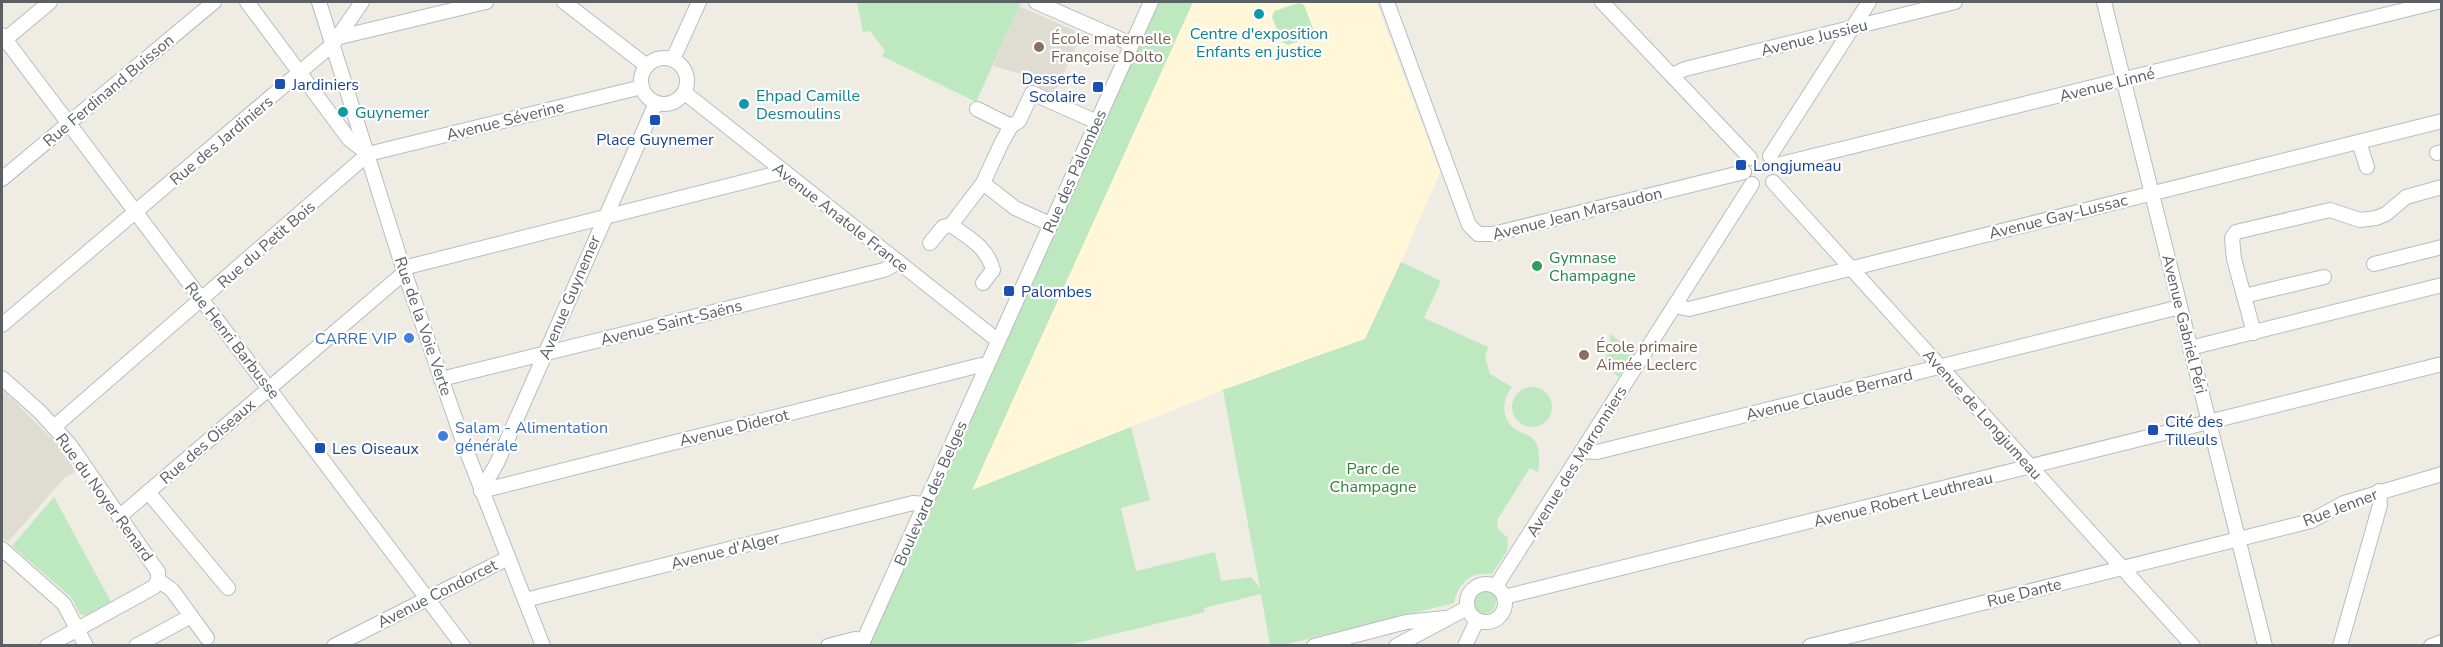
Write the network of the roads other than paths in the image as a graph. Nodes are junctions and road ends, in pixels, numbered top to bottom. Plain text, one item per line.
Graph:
1 (50, 2) edge
2 (214, 2) edge
3 (247, 2) edge
4 (319, 2) edge
5 (362, 2) edge
6 (486, 2) edge
7 (564, 2) edge
8 (699, 2) edge
9 (1035, 2) edge
10 (1151, 2) edge
11 (1387, 2) edge
12 (1602, 2) edge
13 (1869, 2) edge
14 (1955, 2) edge
15 (2104, 2) edge
16 (2437, 2) edge
17 (1853, 27) junction
18 (3, 39) edge
19 (336, 40) junction
20 (1131, 44) junction
21 (673, 60) junction
22 (647, 66) junction
23 (300, 73) junction
24 (1674, 74) junction
25 (2124, 80) junction
26 (642, 87) junction
27 (685, 93) junction
28 (656, 103) junction
29 (977, 109) dead end
30 (1097, 122) junction
31 (2442, 122) edge
32 (68, 124) junction
33 (1011, 126) junction
34 (2359, 142) junction
35 (368, 154) junction
36 (1750, 158) junction
37 (1774, 160) junction
38 (2367, 167) dead end
39 (783, 172) junction
40 (1748, 178) junction
41 (2, 179) edge
42 (1773, 182) junction
43 (983, 183) junction
44 (2442, 187) edge
45 (2153, 193) junction
46 (135, 212) junction
47 (603, 217) junction
48 (1050, 224) junction
49 (951, 225) junction
50 (930, 243) dead end
51 (2442, 247) edge
52 (899, 262) junction
53 (2374, 264) dead end
54 (1851, 268) junction
55 (404, 270) junction
56 (2324, 277) dead end
57 (983, 283) dead end
58 (2442, 285) edge
59 (2244, 296) junction
60 (201, 299) junction
61 (1675, 306) junction
62 (2180, 307) junction
63 (2, 324) edge
64 (2254, 333) junction
65 (997, 340) junction
66 (2190, 348) junction
67 (545, 352) junction
68 (2442, 364) edge
69 (987, 367) junction
70 (1939, 367) junction
71 (2, 378) edge
72 (441, 379) junction
73 (269, 388) junction
74 (2210, 422) junction
75 (54, 427) junction
76 (1582, 450) junction
77 (2031, 467) junction
78 (2442, 474) edge
79 (482, 491) junction
80 (2379, 491) junction
81 (148, 492) junction
82 (925, 504) junction
83 (119, 517) junction
84 (2239, 538) junction
85 (2, 549) edge
86 (508, 558) junction
87 (2122, 568) junction
88 (158, 580) junction
89 (228, 588) dead end
90 (1500, 592) junction
91 (428, 598) junction
92 (525, 600) junction
93 (1467, 608) junction
94 (191, 616) junction
95 (1445, 618) junction
96 (1477, 620) junction
97 (78, 629) junction
98 (207, 639) dead end
99 (2442, 642) edge
100 (862, 643) edge
101 (47, 645) edge
102 (86, 645) edge
103 (136, 645) edge
104 (334, 645) edge
105 (463, 645) edge
106 (543, 645) edge
107 (828, 645) edge
108 (1314, 645) edge
109 (1396, 645) edge
110 (1465, 645) edge
111 (1810, 645) edge
112 (2193, 645) edge
113 (2265, 645) edge
114 (2340, 645) edge
115 (2431, 645) edge

1 - 18 street
2 - 32 street, Rue Ferdinand Buisson
3 - 23 street
4 - 19 street, Rue de la Voie Verte
5 - 19 street
6 - 19 street
7 - 22 street
8 - 21 street
9 - 20 street
10 - 20 street, Rue des Palombes
11 - 40 street, Avenue Jean Marsaudon
12 - 24 street
13 - 17 street
14 - 17 street, Avenue Jussieu
15 - 25 street, Avenue Gabriel Péri
16 - 25 street, Avenue Linné
17 - 24 street, Avenue Jussieu
17 - 37 street
18 - 32 street, Rue Henri Barbusse
19 - 23 street, Rue des Jardiniers
19 - 35 street, Rue de la Voie Verte
20 - 30 street, Rue des Palombes
21 - 22 street
21 - 27 street
22 - 26 street
23 - 35 street
23 - 46 street, Rue des Jardiniers
24 - 36 street
25 - 37 street, Avenue Linné
25 - 45 street, Avenue Gabriel Péri
26 - 28 street
26 - 35 street, Avenue Séverine
27 - 28 street
27 - 39 street, Avenue Anatole France
28 - 47 street, Avenue Guynemer
29 - 33 street
30 - 33 street
30 - 48 street, Rue des Palombes
31 - 34 street, Avenue Gay-Lussac
32 - 41 street, Rue Ferdinand Buisson
32 - 46 street, Rue Henri Barbusse
33 - 43 street
34 - 38 street
34 - 45 street, Avenue Gay-Lussac
35 - 55 street, Rue de la Voie Verte
35 - 60 street, Rue du Petit Bois
36 - 37 street
36 - 40 street
37 - 42 street
39 - 47 street
39 - 52 street, Avenue Anatole France
40 - 42 street
40 - 61 street, Avenue des Marronniers
42 - 54 street, Avenue de Longjumeau
43 - 48 street
43 - 49 street
44 - 59 street
45 - 54 street, Avenue Gay-Lussac
45 - 62 street, Avenue Gabriel Péri
46 - 60 street, Rue Henri Barbusse
46 - 63 street, Rue des Jardiniers
47 - 55 street
47 - 67 street, Avenue Guynemer
48 - 65 street, Rue des Palombes
49 - 50 street
49 - 57 street
51 - 53 street
52 - 65 street, Avenue Anatole France
52 - 67 street, Avenue Saint-Saëns
54 - 61 street, Avenue Gay-Lussac
54 - 70 street, Avenue de Longjumeau
55 - 72 street, Rue de la Voie Verte
55 - 73 street, Rue des Oiseaux
56 - 59 street
58 - 64 street
59 - 64 street
60 - 73 street, Rue Henri Barbusse
60 - 75 street, Rue du Petit Bois
61 - 76 street, Avenue des Marronniers
62 - 66 street, Avenue Gabriel Péri
62 - 70 street, Avenue Claude Bernard
64 - 66 street
65 - 69 street, Boulevard des Belges
66 - 74 street, Avenue Gabriel Péri
67 - 72 street, Avenue Saint-Saëns
67 - 79 street, Avenue Guynemer
68 - 74 street, Avenue Robert Leuthreau
69 - 79 street, Avenue Diderot
69 - 82 street, Boulevard des Belges
70 - 76 street, Avenue Claude Bernard
70 - 77 street, Avenue de Longjumeau
71 - 75 street, Rue du Noyer Renard
72 - 79 street, Rue de la Voie Verte
73 - 81 street, Rue des Oiseaux
73 - 91 street, Rue Henri Barbusse
74 - 77 street, Avenue Robert Leuthreau
74 - 84 street, Avenue Gabriel Péri
75 - 83 street, Rue du Noyer Renard
76 - 90 street, Avenue des Marronniers
77 - 87 street, Avenue de Longjumeau
77 - 90 street, Avenue Robert Leuthreau
78 - 80 street, Rue Jenner
79 - 86 street, Rue de la Voie Verte
80 - 84 street, Rue Jenner
80 - 114 street
81 - 83 street, Rue des Oiseaux
81 - 89 street
82 - 92 street, Avenue d'Alger
82 - 100 street, Boulevard des Belges
83 - 88 street, Rue du Noyer Renard
84 - 87 street, Rue Dante
84 - 113 street, Avenue Gabriel Péri
85 - 97 street
86 - 91 street, Avenue Condorcet
86 - 92 street, Rue de la Voie Verte
87 - 111 street, Rue Dante
87 - 112 street, Avenue de Longjumeau
88 - 94 street
88 - 97 street, Rue du Noyer Renard
90 - 93 street
90 - 96 street
91 - 104 street, Avenue Condorcet
91 - 105 street, Rue Henri Barbusse
92 - 106 street, Rue de la Voie Verte
93 - 95 street
93 - 96 street
94 - 98 street
94 - 103 street
95 - 108 street
95 - 109 street
96 - 110 street
97 - 101 street, Rue du Noyer Renard
97 - 102 street
99 - 115 street
100 - 107 street

